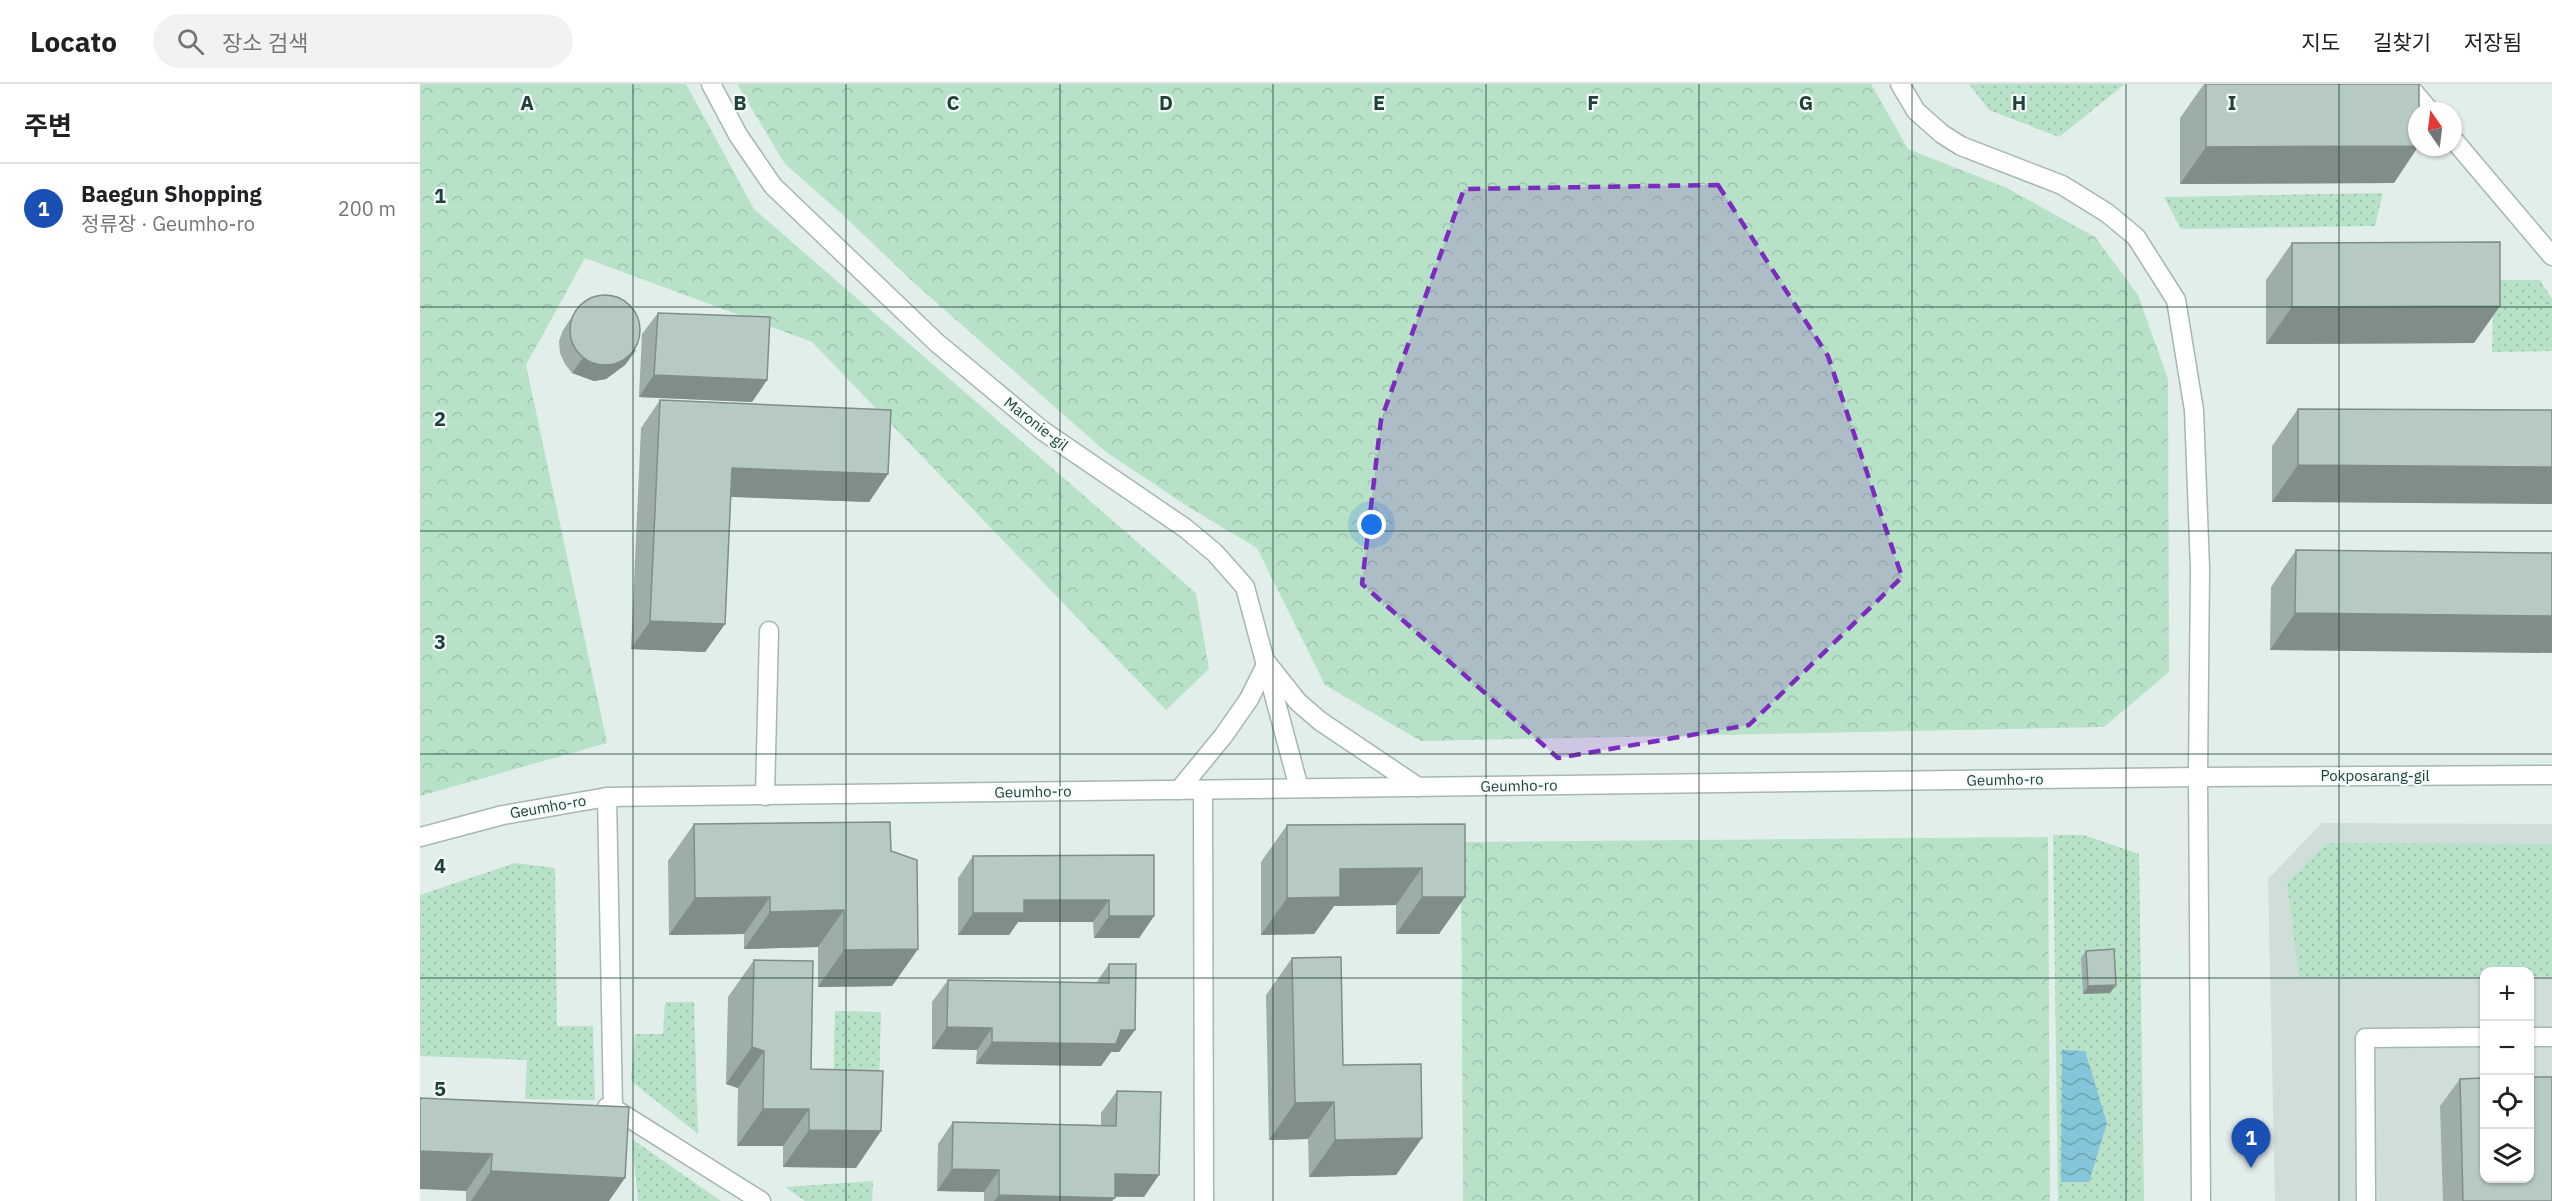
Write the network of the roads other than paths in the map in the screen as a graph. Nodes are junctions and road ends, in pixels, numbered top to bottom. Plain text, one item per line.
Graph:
1 (711, 84) edge
2 (1900, 84) edge
3 (2407, 84) edge
4 (2422, 102) edge
5 (2462, 150) edge
6 (2552, 256) edge
7 (769, 631) dead end
8 (1267, 663) junction
9 (2552, 775) edge
10 (2198, 777) junction
11 (1418, 787) junction
12 (1299, 788) junction
13 (1179, 790) junction
14 (1203, 790) junction
15 (765, 796) junction
16 (607, 797) junction
17 (420, 837) edge
18 (2480, 1037) edge
19 (2534, 1037) edge
20 (2552, 1037) edge
21 (590, 1107) edge
22 (612, 1107) junction
23 (761, 1201) edge
24 (1204, 1201) edge
25 (2201, 1201) edge
26 (2366, 1201) edge

1 - 8 street, Maronie-gil
2 - 10 street
3 - 4 street
5 - 6 street
7 - 15 street
8 - 11 street
8 - 12 street, Maronie-gil
8 - 13 street
9 - 10 street, Pokposarang-gil
10 - 11 street, Geumho-ro
10 - 25 street
11 - 12 street, Geumho-ro
12 - 14 street, Geumho-ro
13 - 14 street, Geumho-ro
13 - 15 street, Geumho-ro
14 - 24 street
15 - 16 street, Geumho-ro
16 - 17 street, Geumho-ro
16 - 22 street
18 - 26 street
19 - 20 street
21 - 22 street
22 - 23 street

